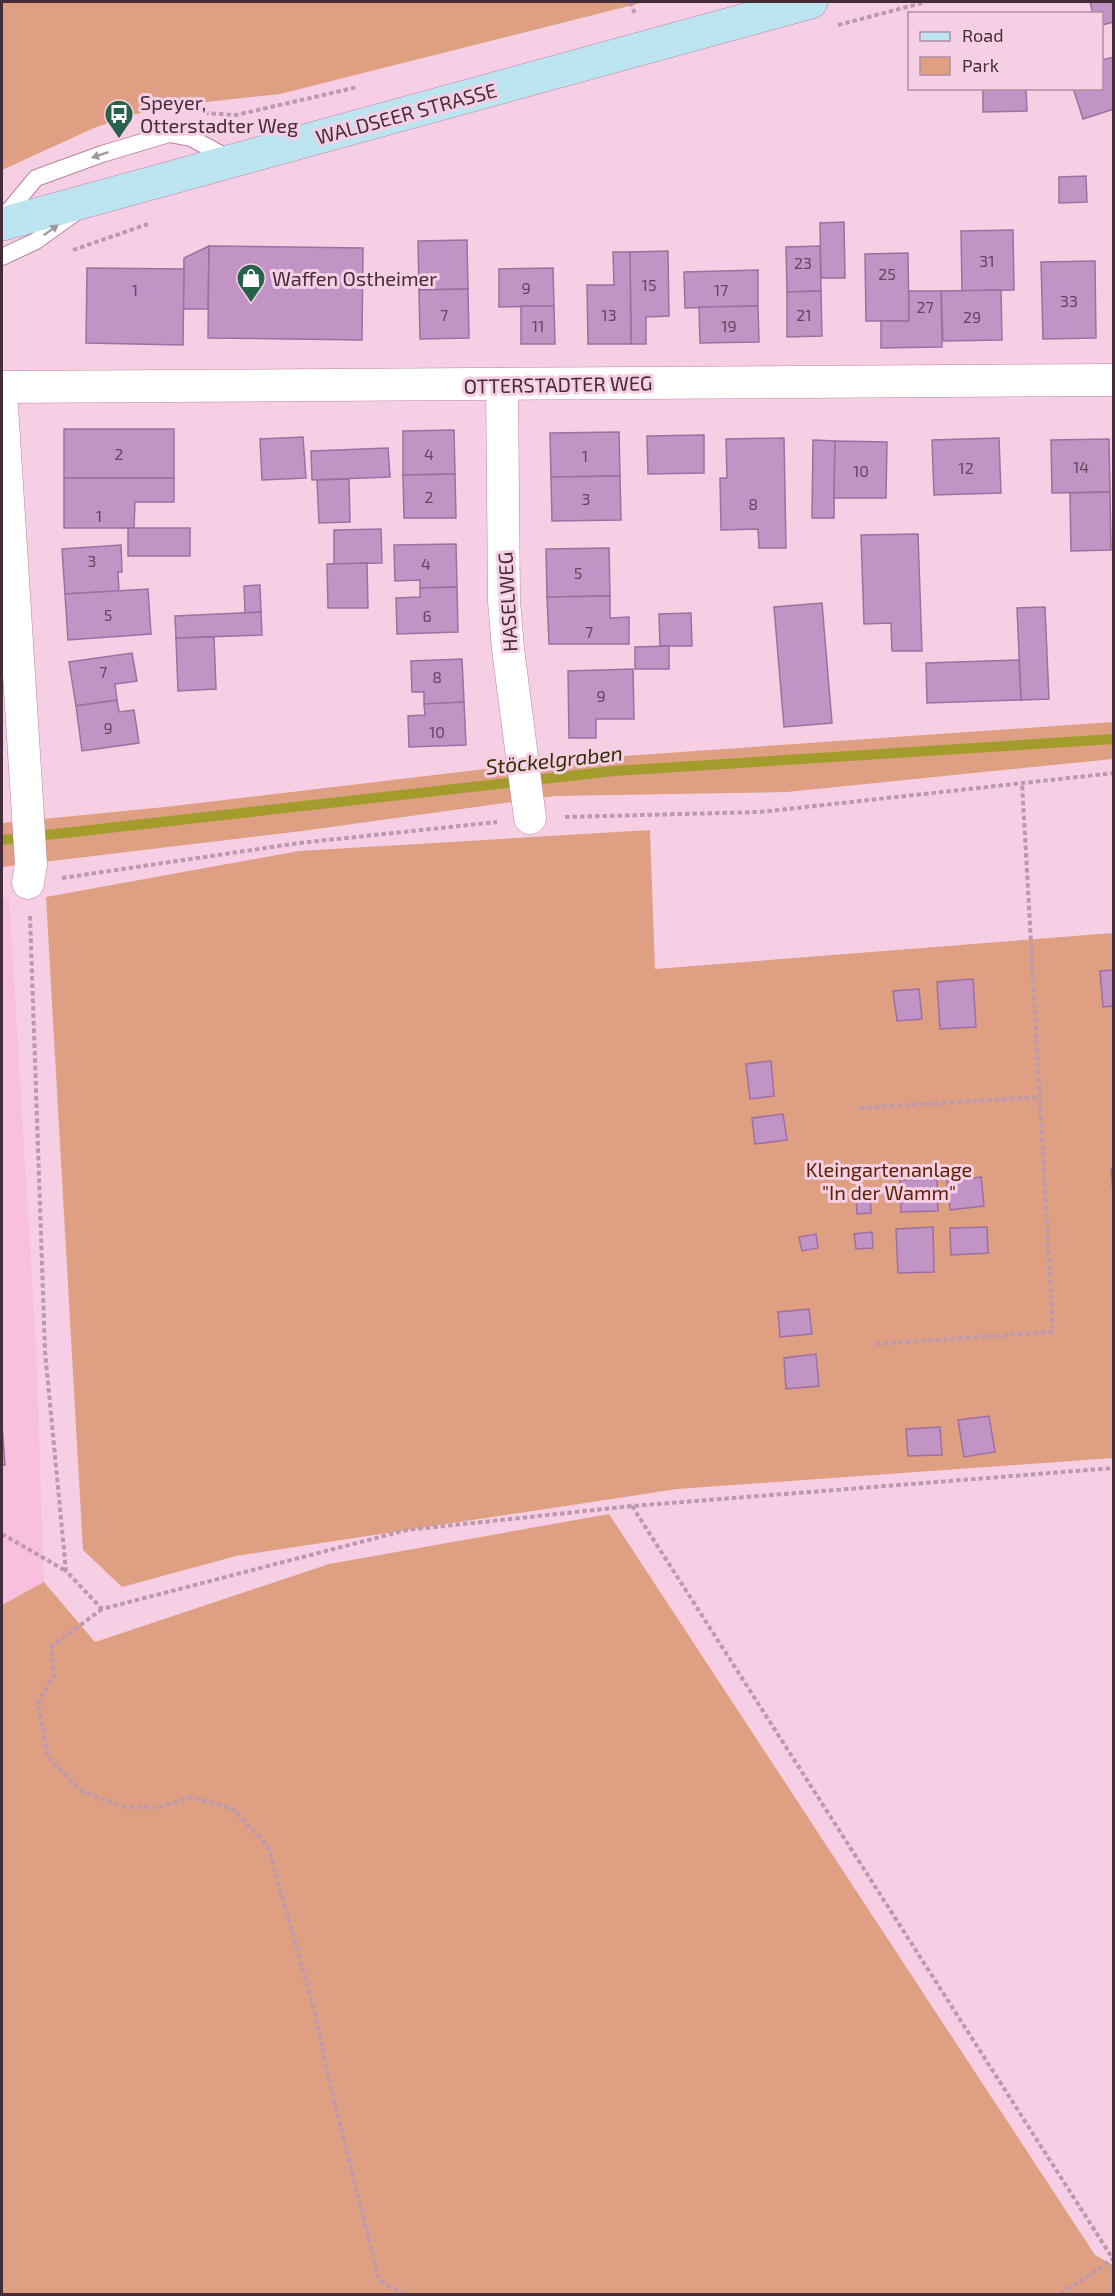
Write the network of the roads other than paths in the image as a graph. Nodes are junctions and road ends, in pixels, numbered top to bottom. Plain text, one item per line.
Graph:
1 (811, 2) edge
2 (234, 161) junction
3 (98, 198) junction
4 (2, 219) edge
5 (2, 224) edge
6 (2, 257) edge
7 (1113, 380) edge
8 (502, 384) junction
9 (2, 387) edge
10 (2, 406) edge
11 (529, 809) dead end
12 (30, 873) road end

1 - 2 main road, WALDSEER STRASSE
2 - 3 main road, WALDSEER STRASSE
2 -> 4 lane
3 - 5 main road, WALDSEER STRASSE
6 -> 3 lane
7 - 8 street, OTTERSTADTER WEG
8 - 9 street, OTTERSTADTER WEG
8 - 11 street, HASELWEG
10 - 12 street

